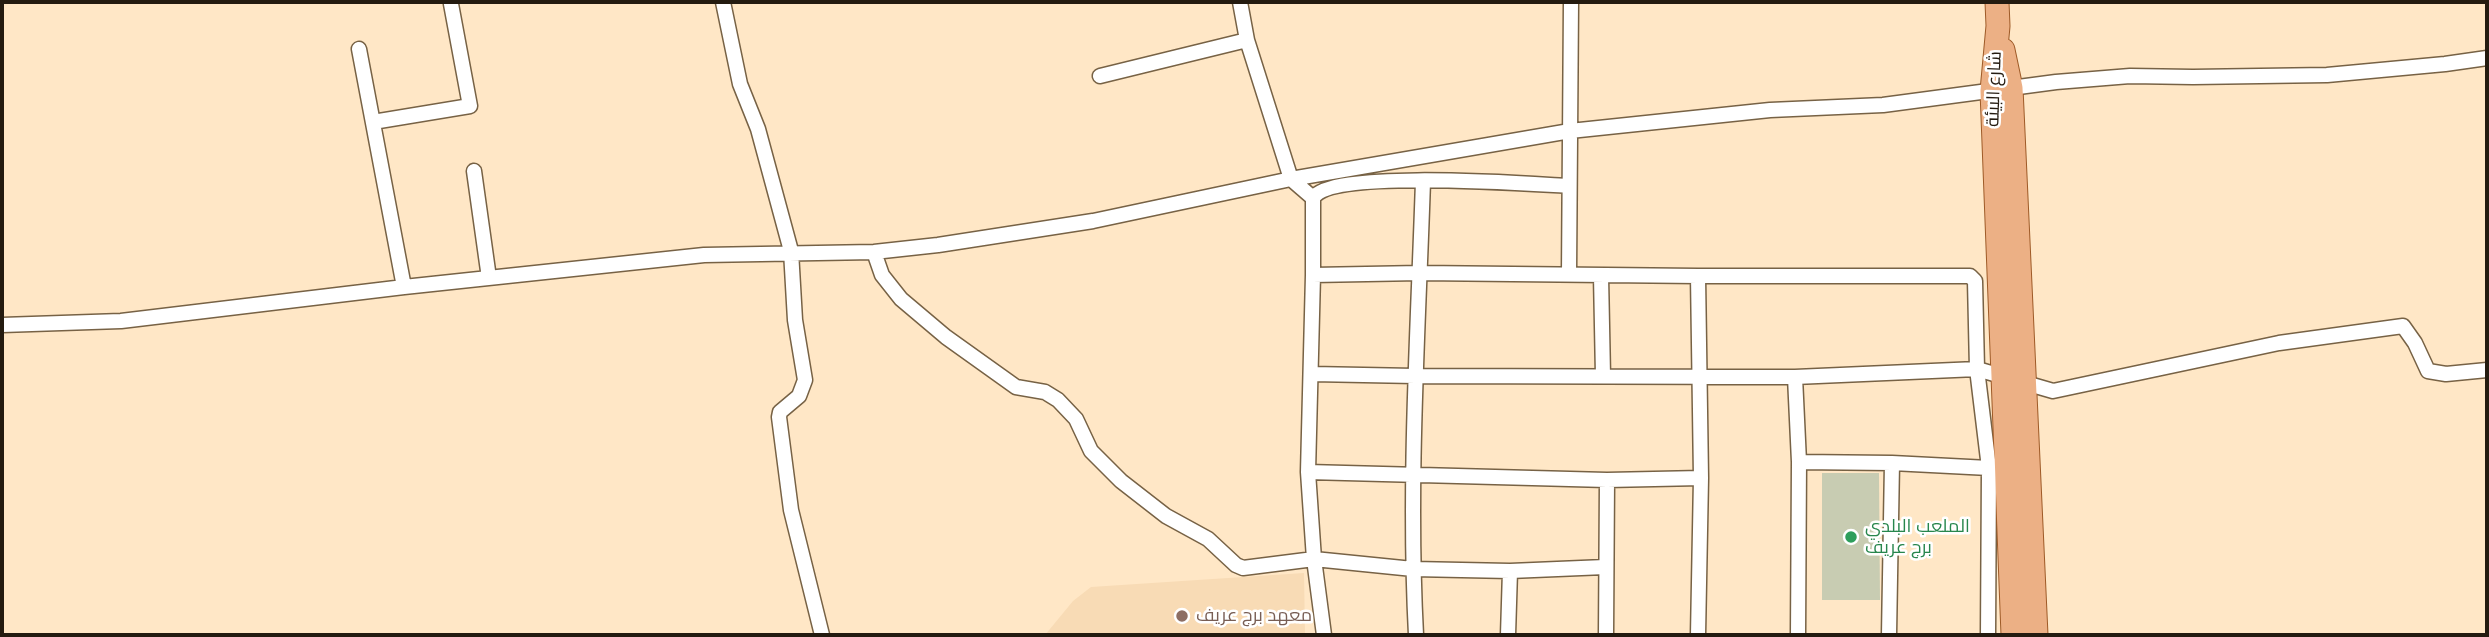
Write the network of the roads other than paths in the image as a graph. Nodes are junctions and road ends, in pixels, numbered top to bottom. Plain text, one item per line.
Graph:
1 (723, 2) edge
2 (1240, 2) edge
3 (1571, 2) edge
4 (1997, 2) edge
5 (451, 4) dead end
6 (1247, 40) junction
7 (359, 49) dead end
8 (2487, 58) edge
9 (1100, 76) dead end
10 (2001, 90) junction
11 (373, 122) junction
12 (1570, 131) junction
13 (474, 172) dead end
14 (1291, 179) junction
15 (1423, 181) junction
16 (1569, 186) junction
17 (1313, 198) junction
18 (792, 251) junction
19 (874, 252) junction
20 (1420, 273) junction
21 (1569, 274) junction
22 (1314, 275) junction
23 (1601, 276) junction
24 (1698, 276) junction
25 (489, 278) junction
26 (404, 287) junction
27 (2, 326) edge
28 (1978, 369) junction
29 (2487, 370) edge
30 (1312, 374) junction
31 (1415, 376) junction
32 (1603, 376) junction
33 (1699, 376) junction
34 (1795, 377) junction
35 (2014, 380) junction
36 (1799, 462) junction
37 (1892, 463) junction
38 (1989, 468) junction
39 (1308, 472) junction
40 (1414, 476) junction
41 (1701, 478) junction
42 (1607, 480) junction
43 (1314, 559) junction
44 (1605, 567) junction
45 (1413, 569) junction
46 (1510, 571) junction
47 (822, 635) edge
48 (1324, 635) edge
49 (1416, 635) edge
50 (1508, 635) edge
51 (1605, 635) edge
52 (1698, 635) edge
53 (1798, 635) edge
54 (1889, 635) edge
55 (1988, 635) edge
56 (2013, 635) edge
57 (2036, 635) edge

1 - 18 street
2 - 6 street
3 - 12 street
4 - 10 main road, شارع البيئة
5 - 11 street
6 - 9 street
6 - 14 street
7 - 11 street
8 - 10 street
10 - 12 street
10 - 35 main road, شارع البيئة
11 - 26 street
12 - 14 street
12 - 16 street
13 - 25 street
14 - 17 street
14 - 19 street
15 - 16 street
15 - 17 street
15 - 20 street
16 - 21 street
17 - 22 street
18 - 19 street
18 - 25 street
18 - 47 street
19 - 43 street
20 - 21 street
20 - 22 street
20 - 31 street
21 - 23 street
22 - 30 street
23 - 24 street
23 - 32 street
24 - 28 street
24 - 33 street
25 - 26 street
26 - 27 street
28 - 34 street
28 - 35 street
28 - 38 street
29 - 35 street
30 - 31 street
30 - 39 street
31 - 32 street
31 - 40 street
32 - 33 street
33 - 34 street
33 - 41 street
34 - 36 street
35 - 56 main road, شارع البيئة
35 - 57 main road, شارع البيئة
36 - 37 street
36 - 53 street
37 - 38 street
37 - 54 street
38 - 55 street
39 - 40 street
39 - 43 street
40 - 42 street
40 - 45 street
41 - 42 street
41 - 52 street
42 - 44 street
43 - 45 street
43 - 48 street
44 - 46 street
44 - 51 street
45 - 46 street
45 - 49 street
46 - 50 street

